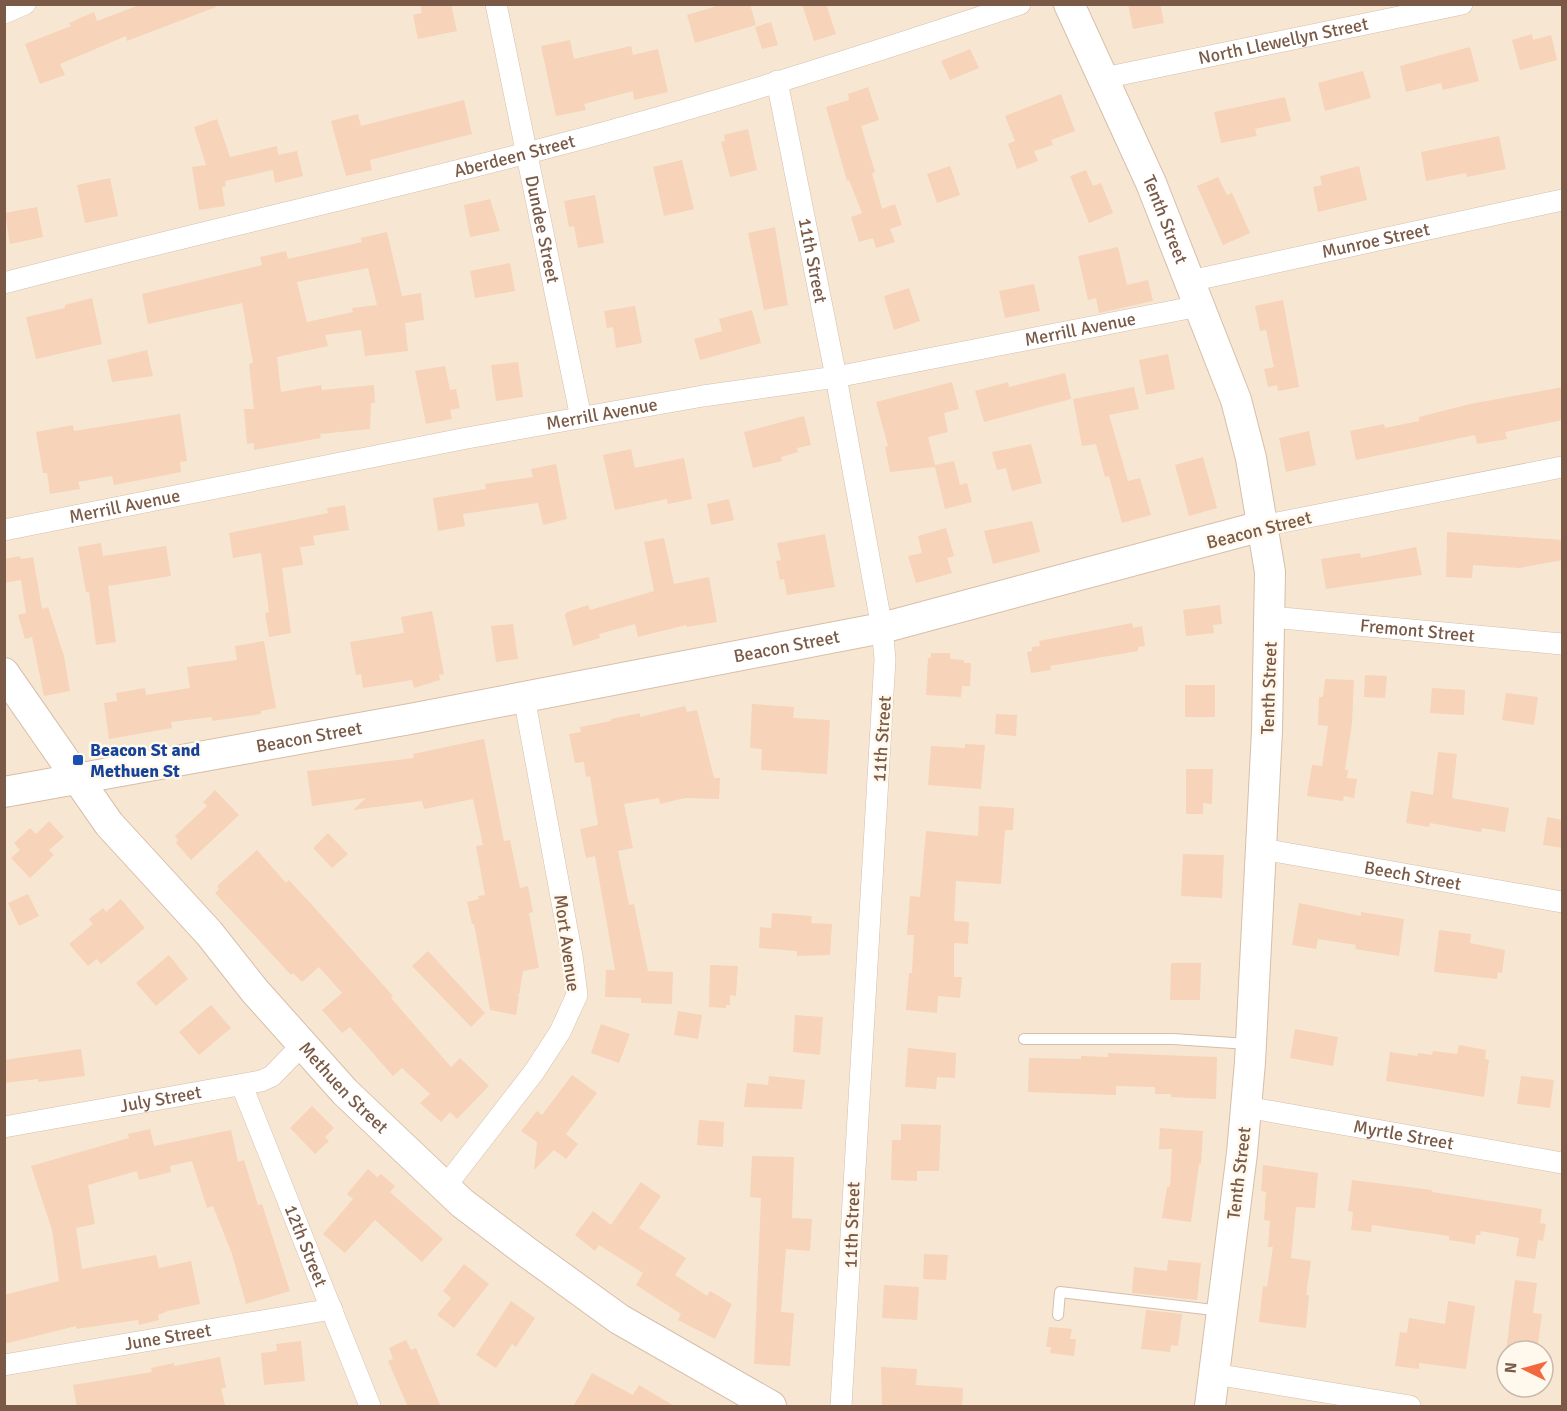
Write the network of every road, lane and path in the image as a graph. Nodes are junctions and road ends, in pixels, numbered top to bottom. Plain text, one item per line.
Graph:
1 (25, 4) edge
2 (496, 4) edge
3 (1020, 4) edge
4 (1070, 4) edge
5 (1462, 4) edge
6 (4, 13) edge
7 (1104, 78) junction
8 (777, 81) junction
9 (526, 153) junction
10 (1563, 200) edge
11 (4, 283) edge
12 (1194, 293) junction
13 (836, 377) junction
14 (581, 418) junction
15 (1563, 467) edge
16 (1262, 526) junction
17 (4, 530) edge
18 (1271, 617) junction
19 (882, 628) junction
20 (1563, 644) edge
21 (4, 673) edge
22 (524, 697) junction
23 (77, 778) junction
24 (4, 792) edge
25 (1262, 849) junction
26 (1563, 902) edge
27 (1024, 1039) dead end
28 (1252, 1044) junction
29 (302, 1045) junction
30 (242, 1086) junction
31 (1246, 1107) junction
32 (4, 1127) edge
33 (1563, 1163) edge
34 (445, 1187) junction
35 (332, 1310) junction
36 (1222, 1311) junction
37 (1058, 1315) dead end
38 (4, 1365) edge
39 (1214, 1374) junction
40 (370, 1407) edge
41 (771, 1407) edge
42 (841, 1407) edge
43 (1210, 1407) edge
44 (1410, 1407) edge

1 - 6 street
2 - 9 street, Dundee Street
3 - 8 street, Aberdeen Street
4 - 7 street, Tenth Street
5 - 7 street, North Llewellyn Street
7 - 12 street, Tenth Street
8 - 9 street, Aberdeen Street
8 - 13 street, 11th Street
9 - 11 street, Aberdeen Street
9 - 14 street, Dundee Street
10 - 12 street, Munroe Street
12 - 13 street, Merrill Avenue
12 - 16 street, Tenth Street
13 - 14 street, Merrill Avenue
13 - 19 street, 11th Street
14 - 17 street, Merrill Avenue
15 - 16 street, Beacon Street
16 - 18 street, Tenth Street
16 - 19 street, Beacon Street
18 - 20 street, Fremont Street
18 - 25 street, Tenth Street
19 - 22 street, Beacon Street
19 - 42 street, 11th Street
21 - 23 street, Methuen Street
22 - 23 street, Beacon Street
22 - 34 street, Mort Avenue
23 - 24 street, Beacon Street
23 - 29 street, Methuen Street
25 - 26 street, Beech Street
25 - 28 street, Tenth Street
27 - 28 lane
28 - 31 street, Tenth Street
29 - 30 street, July Street
29 - 34 street, Methuen Street
30 - 32 street, July Street
30 - 35 street, 12th Street
31 - 33 street, Myrtle Street
31 - 36 street, Tenth Street
34 - 41 street, Methuen Street
35 - 38 street, June Street
35 - 40 street, 12th Street
36 - 37 lane
36 - 39 street, Tenth Street
39 - 43 street, Tenth Street
39 - 44 street

